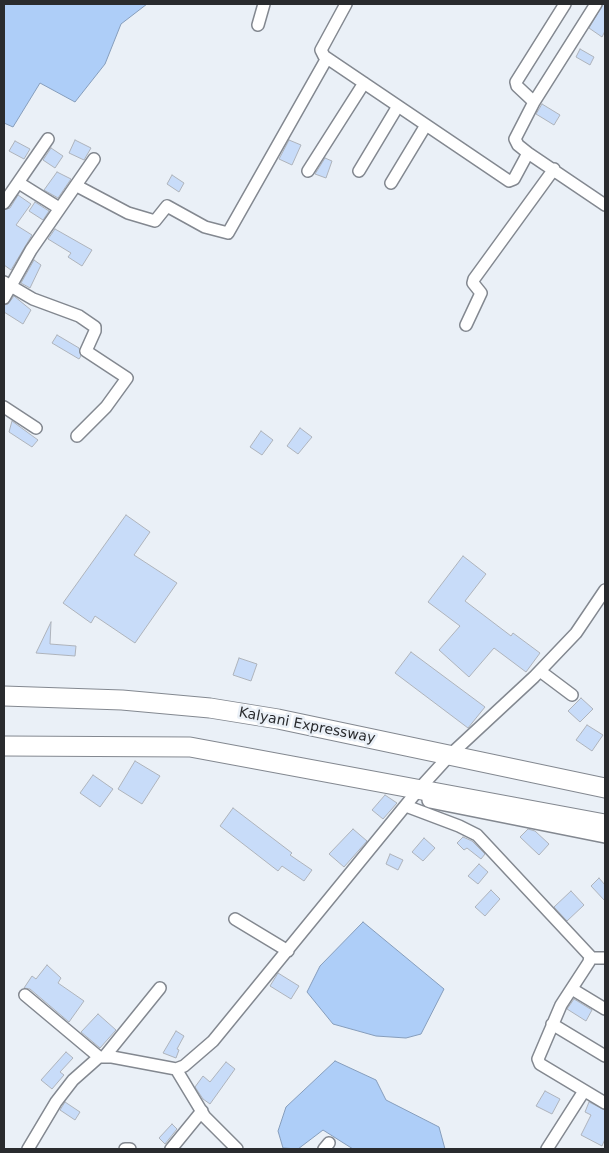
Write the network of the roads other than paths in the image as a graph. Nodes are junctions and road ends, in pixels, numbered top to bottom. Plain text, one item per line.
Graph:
1 (264, 4) edge
2 (346, 4) edge
3 (565, 4) edge
4 (596, 4) edge
5 (258, 25) dead end
6 (327, 58) junction
7 (364, 83) junction
8 (534, 102) junction
9 (398, 106) junction
10 (426, 125) junction
11 (48, 140) dead end
12 (528, 152) junction
13 (94, 159) dead end
14 (554, 169) junction
15 (308, 171) dead end
16 (359, 171) dead end
17 (19, 183) junction
18 (391, 183) dead end
19 (77, 186) junction
20 (4, 203) edge
21 (605, 205) edge
22 (59, 208) junction
23 (7, 284) edge
24 (4, 298) edge
25 (466, 325) dead end
26 (4, 407) edge
27 (36, 428) dead end
28 (77, 436) dead end
29 (605, 590) edge
30 (540, 671) junction
31 (572, 695) dead end
32 (4, 696) edge
33 (4, 746) edge
34 (450, 755) junction
35 (605, 788) edge
36 (413, 797) junction
37 (605, 824) edge
38 (605, 836) edge
39 (235, 919) dead end
40 (288, 951) junction
41 (591, 958) junction
42 (605, 958) edge
43 (160, 988) dead end
44 (572, 989) junction
45 (25, 994) dead end
46 (605, 1009) edge
47 (552, 1024) junction
48 (102, 1056) junction
49 (605, 1056) edge
50 (176, 1069) junction
51 (584, 1091) junction
52 (605, 1103) edge
53 (202, 1111) junction
54 (225, 1145) edge
55 (28, 1149) edge
56 (125, 1149) edge
57 (130, 1149) edge
58 (171, 1149) edge
59 (237, 1149) edge
60 (547, 1149) edge

1 - 5 street
2 - 6 street
3 - 8 street
4 - 8 street
6 - 7 street
6 - 19 street
7 - 9 street
7 - 15 street
8 - 12 street
9 - 10 street
9 - 16 street
10 - 12 street
10 - 18 street
11 - 17 street
12 - 14 street
13 - 19 street
14 - 21 street
14 - 25 street
17 - 20 street
17 - 22 street
19 - 22 street
22 - 23 street
23 - 24 street
23 - 28 street
26 - 27 street
29 - 30 street
30 - 31 street
30 - 34 street
32 - 34 highway, Kalyani Expressway
33 - 36 highway
34 - 35 highway, Kalyani Expressway
34 - 36 street
36 - 37 highway
36 - 38 street
36 - 40 street
36 - 41 street
39 - 40 street
40 - 50 street
41 - 42 street
41 - 44 street
43 - 48 street
44 - 46 street
44 - 47 street
45 - 48 street
47 - 49 street
47 - 51 street
48 - 50 street
48 - 55 street
50 - 53 street
51 - 52 street
51 - 60 street
53 - 54 street
53 - 58 street
54 - 59 street
56 - 57 street

